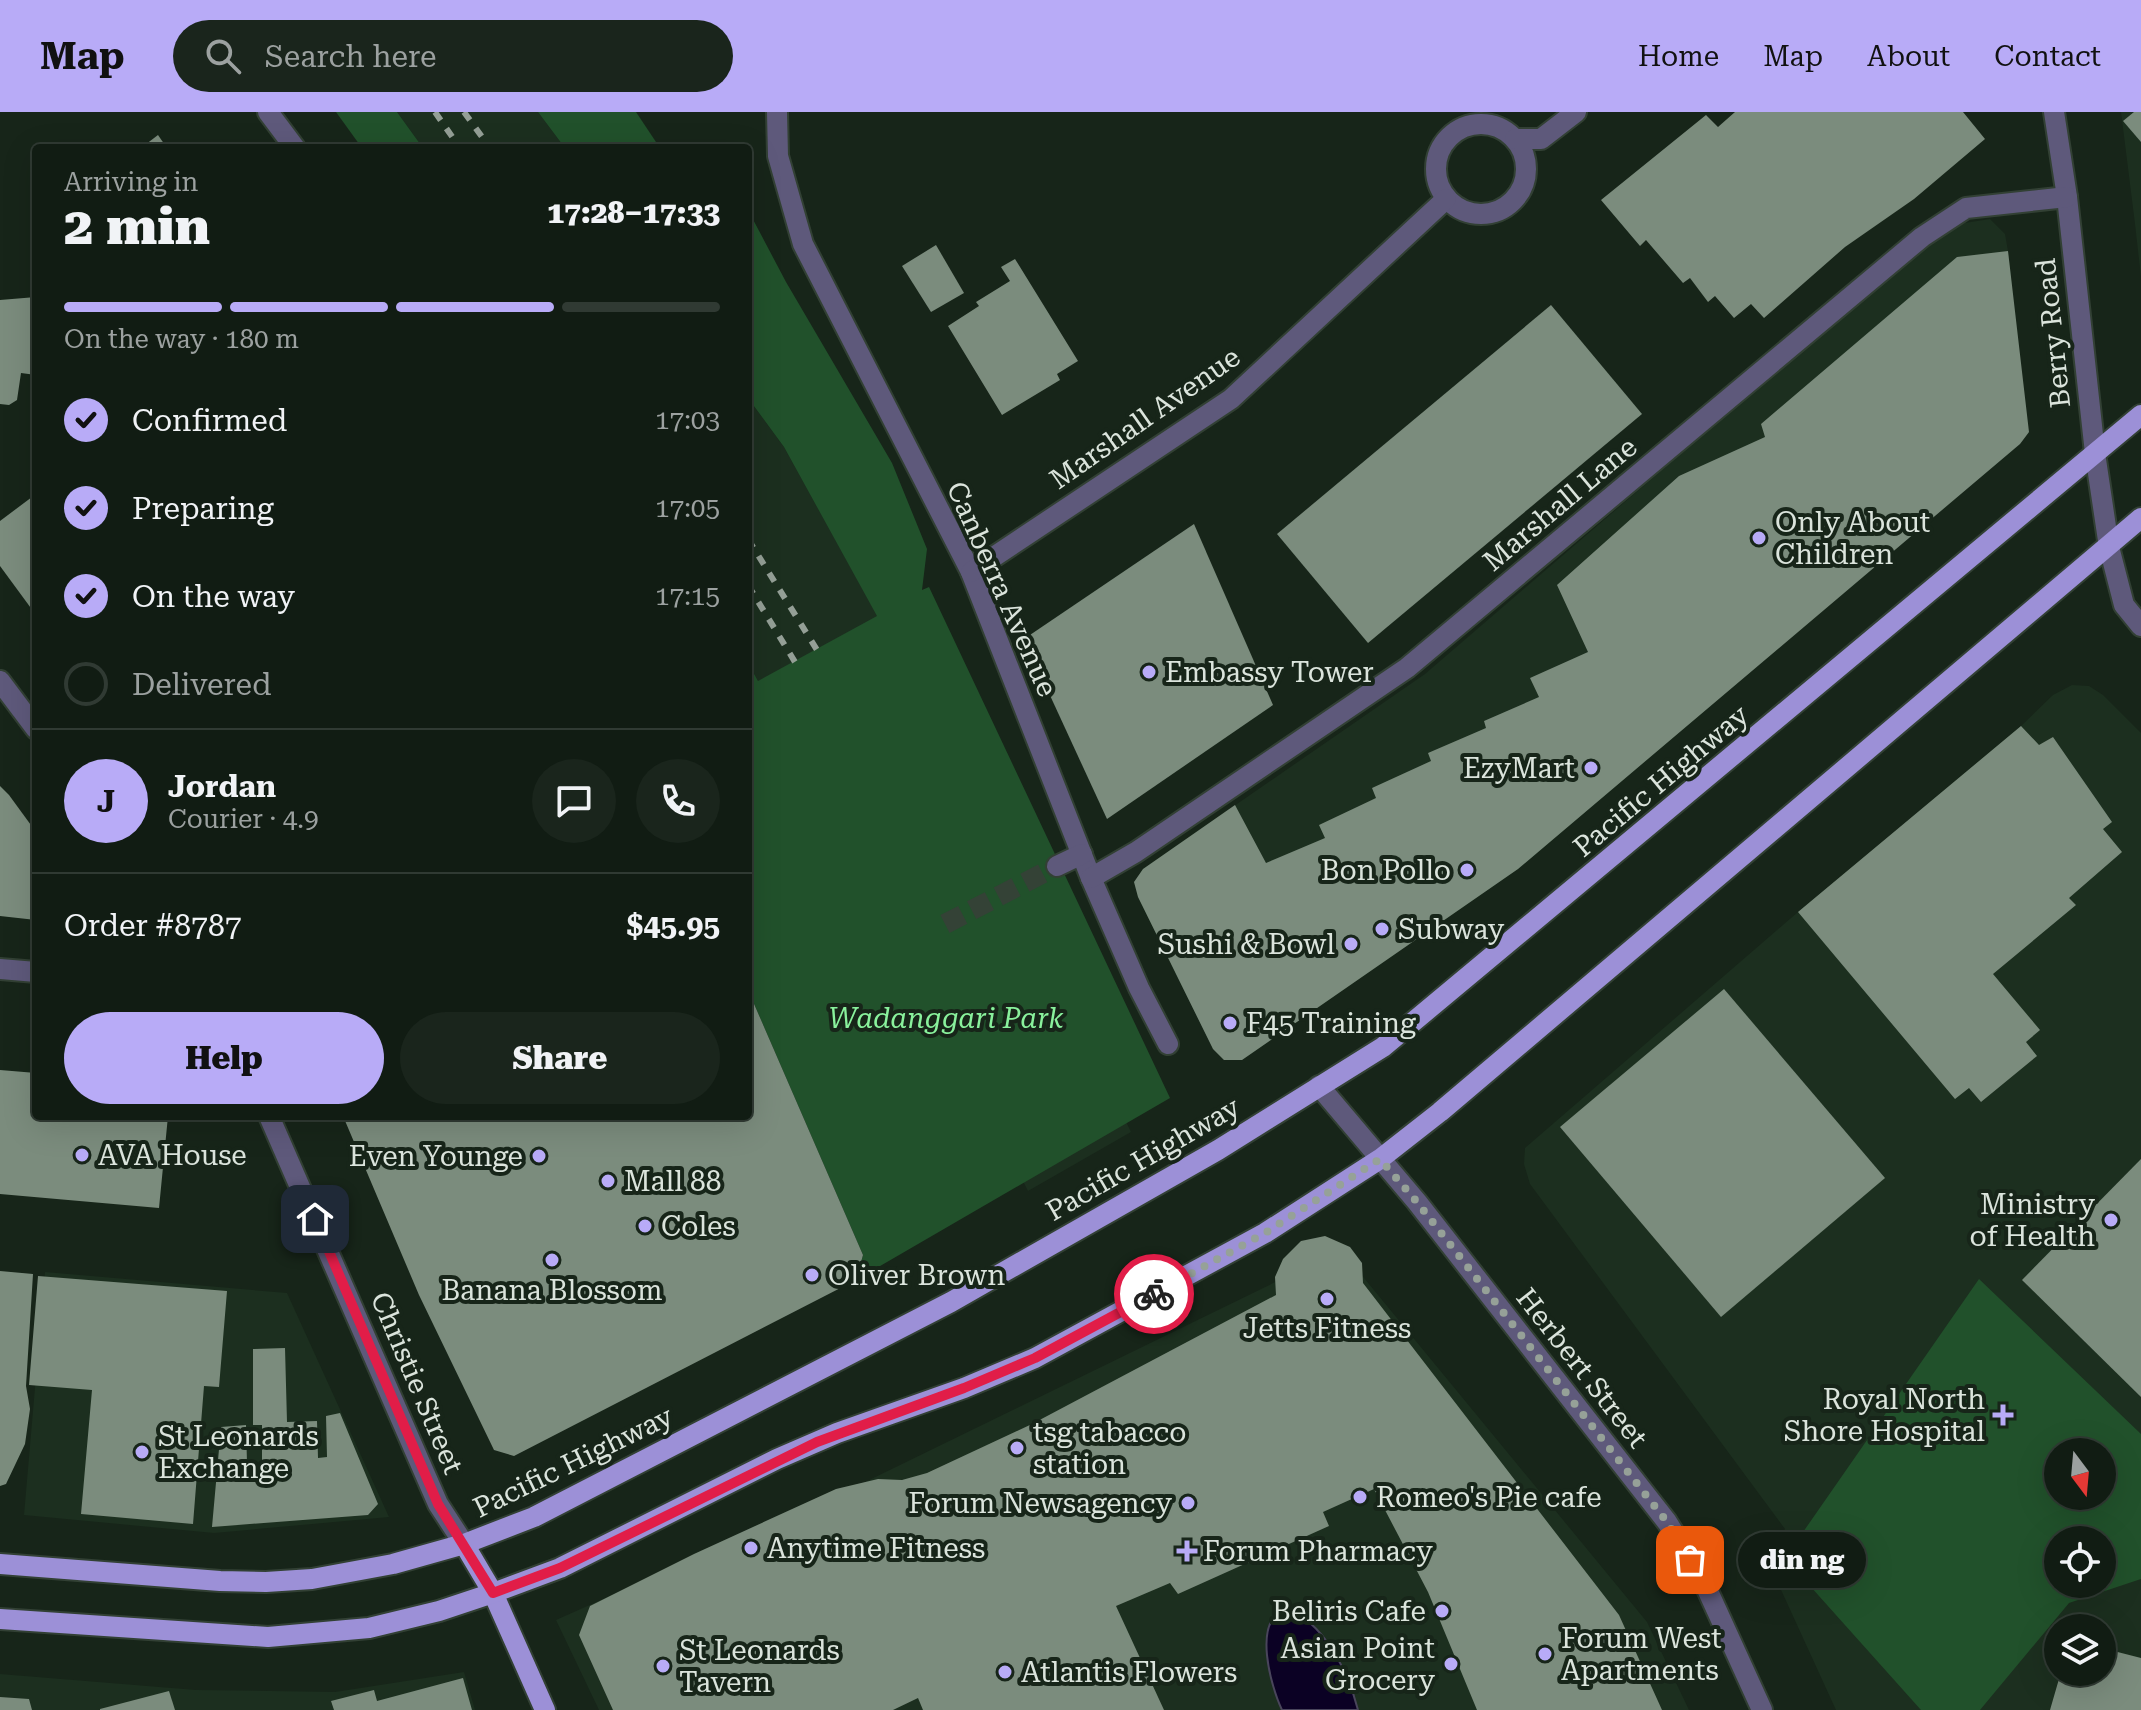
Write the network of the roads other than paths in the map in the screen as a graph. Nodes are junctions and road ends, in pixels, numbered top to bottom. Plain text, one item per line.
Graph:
1 (268, 112) edge
2 (777, 112) edge
3 (1576, 112) edge
4 (2054, 112) edge
5 (1466, 119) edge
6 (1515, 139) junction
7 (292, 144) edge
8 (2067, 197) junction
9 (1446, 199) junction
10 (2141, 415) edge
11 (2095, 453) junction
12 (2141, 518) edge
13 (2109, 547) junction
14 (971, 572) junction
15 (2141, 626) edge
16 (0, 681) edge
17 (32, 724) edge
18 (1082, 854) junction
19 (1057, 866) tunnel mouth
20 (1091, 878) junction
21 (0, 969) edge
22 (32, 972) edge
23 (1168, 1044) dead end
24 (1319, 1086) junction
25 (271, 1120) edge
26 (1380, 1159) junction
27 (464, 1544) junction
28 (0, 1564) edge
29 (493, 1593) junction
30 (0, 1619) edge
31 (545, 1710) edge
32 (1762, 1710) edge

1 - 7 street
2 - 14 street, Canberra Avenue
3 - 6 street
4 - 8 street, Berry Road
5 - 6 street
5 - 9 street
6 - 9 street
8 - 11 street, Berry Road
8 - 20 street, Marshall Lane
9 - 14 street, Marshall Avenue
10 - 11 main road, Pacific Highway
11 - 13 street, Berry Road
11 - 24 main road, Pacific Highway
12 - 13 main road
13 - 15 street, Berry Road
13 - 26 main road
14 - 18 street, Canberra Avenue
16 - 17 street
18 - 19 street
18 - 20 street, Canberra Avenue
20 - 23 street, Canberra Avenue
21 - 22 street
24 - 26 street, Herbert Street
24 - 27 main road, Pacific Highway
25 - 27 street, Christie Street
26 - 29 main road
26 - 32 street, Herbert Street
27 - 28 main road, Pacific Highway
27 - 29 main road, Christie Street
29 - 30 main road
29 - 31 main road, Christie Street

